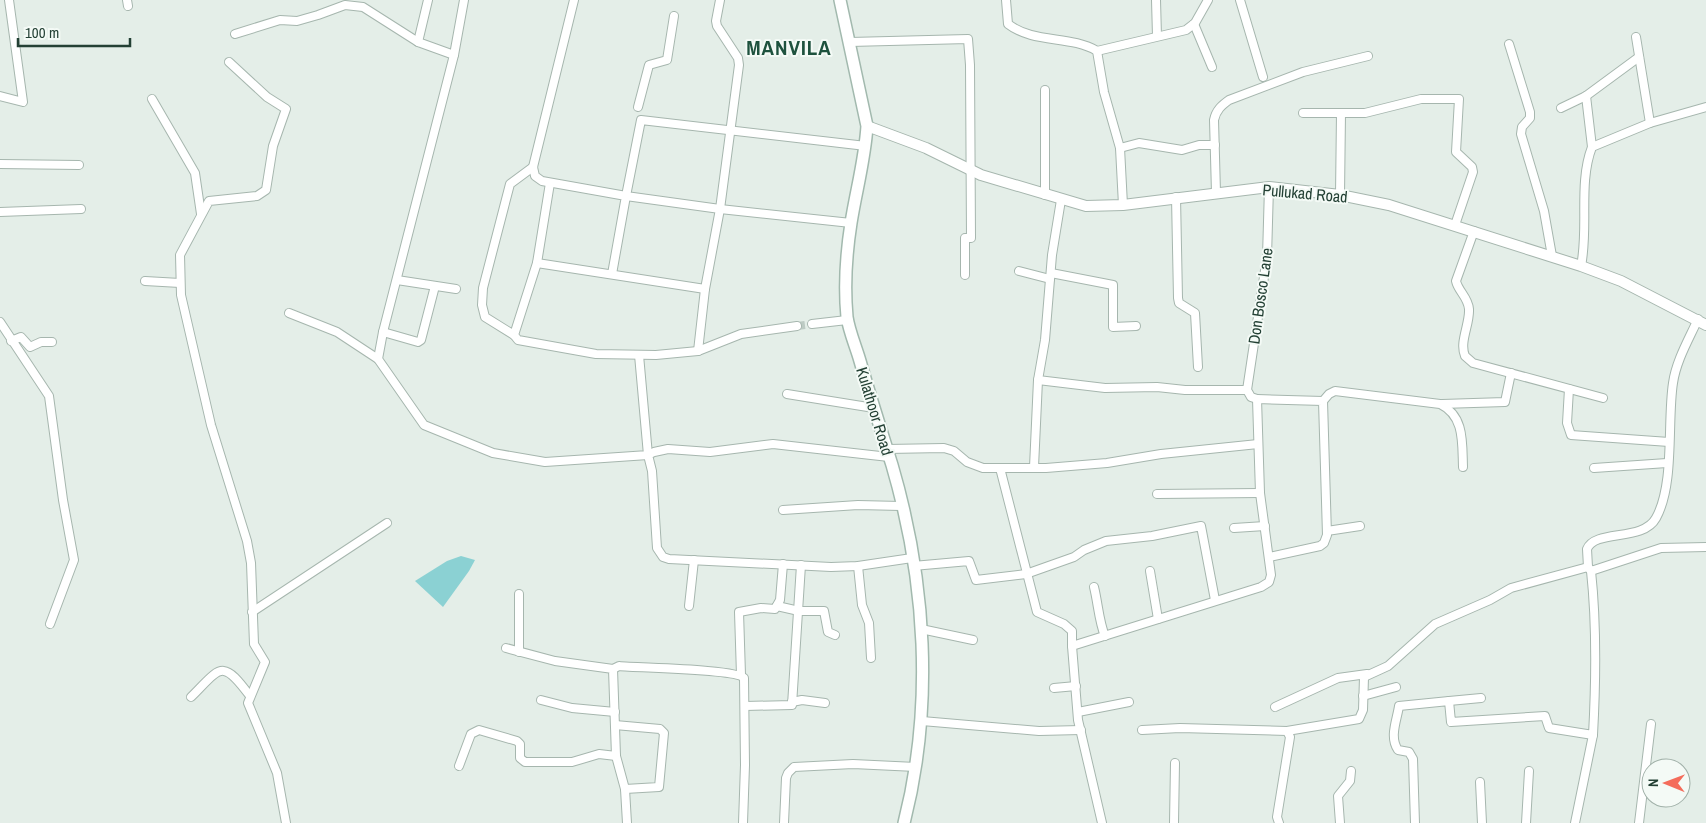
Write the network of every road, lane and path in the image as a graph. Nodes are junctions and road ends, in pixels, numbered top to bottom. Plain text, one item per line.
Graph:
1 (9, 0) edge
2 (428, 0) edge
3 (464, 0) edge
4 (574, 0) edge
5 (720, 0) edge
6 (840, 0) edge
7 (1006, 0) edge
8 (1156, 0) edge
9 (1208, 0) edge
10 (1240, 0) edge
11 (674, 16) dead end
12 (1194, 24) junction
13 (235, 34) dead end
14 (1157, 36) junction
15 (1636, 37) dead end
16 (418, 42) junction
17 (850, 42) junction
18 (1509, 44) dead end
19 (1097, 51) junction
20 (454, 55) junction
21 (1368, 56) dead end
22 (1639, 57) junction
23 (228, 62) dead end
24 (1212, 67) dead end
25 (1263, 77) dead end
26 (1045, 90) dead end
27 (0, 96) edge
28 (1586, 96) junction
29 (152, 100) dead end
30 (638, 107) dead end
31 (1706, 107) edge
32 (1561, 108) dead end
33 (1303, 113) dead end
34 (1342, 113) junction
35 (1650, 123) junction
36 (867, 126) junction
37 (730, 131) junction
38 (1215, 145) junction
39 (866, 146) junction
40 (1592, 147) junction
41 (1120, 148) junction
42 (0, 164) edge
43 (79, 165) dead end
44 (534, 167) junction
45 (971, 170) junction
46 (550, 183) junction
47 (1269, 187) junction
48 (1216, 193) junction
49 (1340, 194) junction
50 (1045, 195) junction
51 (626, 196) junction
52 (1176, 197) junction
53 (1061, 200) junction
54 (1123, 205) junction
55 (81, 209) dead end
56 (720, 209) junction
57 (0, 212) edge
58 (201, 214) junction
59 (851, 224) junction
60 (1455, 225) junction
61 (1474, 231) junction
62 (1552, 256) junction
63 (537, 263) junction
64 (1581, 266) junction
65 (1019, 270) dead end
66 (612, 274) junction
67 (965, 275) dead end
68 (1050, 276) junction
69 (396, 280) junction
70 (145, 281) dead end
71 (180, 283) junction
72 (435, 286) junction
73 (705, 288) junction
74 (456, 289) dead end
75 (289, 313) dead end
76 (847, 320) junction
77 (0, 322) edge
78 (1702, 322) edge
79 (812, 324) tunnel mouth
80 (797, 326) tunnel mouth
81 (1136, 326) dead end
82 (383, 332) junction
83 (514, 335) junction
84 (11, 341) junction
85 (52, 342) dead end
86 (698, 351) junction
87 (639, 355) junction
88 (378, 358) junction
89 (1198, 367) dead end
90 (1511, 373) junction
91 (1038, 380) junction
92 (1570, 389) junction
93 (1247, 390) junction
94 (788, 394) dead end
95 (1603, 398) dead end
96 (1257, 399) junction
97 (1323, 401) junction
98 (1440, 404) junction
99 (874, 408) junction
100 (1669, 442) junction
101 (1258, 444) junction
102 (888, 453) junction
103 (648, 455) junction
104 (1667, 463) junction
105 (1463, 466) dead end
106 (1034, 467) junction
107 (1000, 468) junction
108 (1594, 468) dead end
109 (1260, 493) junction
110 (1157, 494) dead end
111 (901, 506) junction
112 (783, 510) dead end
113 (387, 523) dead end
114 (1265, 526) junction
115 (1360, 526) dead end
116 (1234, 528) dead end
117 (1327, 531) junction
118 (1706, 547) edge
119 (1270, 557) junction
120 (694, 560) junction
121 (912, 562) junction
122 (783, 564) junction
123 (801, 565) junction
124 (858, 566) junction
125 (1590, 569) junction
126 (1150, 571) dead end
127 (1026, 574) junction
128 (1094, 587) dead end
129 (519, 594) dead end
130 (1215, 600) junction
131 (689, 606) dead end
132 (777, 606) junction
133 (798, 611) junction
134 (252, 612) junction
135 (1158, 618) junction
136 (50, 624) dead end
137 (921, 629) junction
138 (835, 636) dead end
139 (1105, 636) junction
140 (973, 640) dead end
141 (1072, 646) junction
142 (506, 648) dead end
143 (519, 652) junction
144 (871, 658) dead end
145 (613, 669) junction
146 (1367, 674) junction
147 (741, 675) junction
148 (1076, 686) junction
149 (1396, 687) dead end
150 (1054, 688) dead end
151 (250, 696) junction
152 (1363, 696) junction
153 (191, 697) dead end
154 (1481, 698) dead end
155 (541, 700) dead end
156 (1449, 701) junction
157 (792, 702) junction
158 (1129, 702) dead end
159 (825, 703) dead end
160 (745, 706) junction
161 (1275, 707) dead end
162 (615, 712) junction
163 (1078, 712) junction
164 (922, 721) junction
165 (1651, 724) dead end
166 (615, 725) junction
167 (1081, 730) junction
168 (1142, 730) dead end
169 (1287, 731) junction
170 (1592, 735) junction
171 (616, 756) junction
172 (1175, 763) dead end
173 (459, 766) dead end
174 (916, 767) junction
175 (1351, 770) dead end
176 (1529, 771) dead end
177 (1480, 782) dead end
178 (625, 789) junction
179 (286, 823) edge
180 (627, 823) edge
181 (742, 823) edge
182 (784, 823) edge
183 (904, 823) edge
184 (1102, 823) edge
185 (1174, 823) edge
186 (1279, 823) edge
187 (1340, 823) edge
188 (1415, 823) edge
189 (1482, 823) edge
190 (1526, 823) edge
191 (1575, 823) edge
192 (1638, 823) edge

1 - 27 street
2 - 16 street
3 - 20 street
4 - 44 street
5 - 37 street
6 - 17 main road, Kulathoor Road
7 - 19 street
8 - 14 street
9 - 12 street
10 - 25 street
11 - 30 street
12 - 14 street
12 - 24 street
13 - 16 street
14 - 19 street
15 - 22 street
16 - 20 street
17 - 36 main road, Kulathoor Road
17 - 45 street
18 - 62 street
19 - 41 street
20 - 69 street
21 - 38 street
22 - 28 street
22 - 35 street
23 - 58 street
26 - 50 street
28 - 32 street
28 - 40 street
29 - 58 street
31 - 35 street
33 - 34 street
34 - 49 street
34 - 60 street
35 - 40 street
36 - 39 main road, Kulathoor Road
36 - 45 street, Pullukad Road
37 - 39 street
37 - 51 street
37 - 56 street
38 - 41 street
38 - 48 street
39 - 59 main road, Kulathoor Road
40 - 64 street
41 - 54 street
42 - 43 street
44 - 46 street
44 - 83 street
45 - 50 street, Pullukad Road
45 - 67 street
46 - 51 street
46 - 63 street
47 - 48 street, Pullukad Road
47 - 49 street, Pullukad Road
47 - 93 street, Don Bosco Lane
48 - 52 street, Pullukad Road
49 - 60 street, Pullukad Road
50 - 53 street, Pullukad Road
51 - 56 street
51 - 66 street
52 - 54 street, Pullukad Road
52 - 89 street
53 - 54 street, Pullukad Road
53 - 68 street
55 - 57 street
56 - 59 street
56 - 73 street
58 - 71 street
59 - 76 main road, Kulathoor Road
60 - 61 street, Pullukad Road
61 - 62 street, Pullukad Road
61 - 90 street
62 - 64 street, Pullukad Road
63 - 66 street
63 - 83 street
64 - 78 street, Pullukad Road
65 - 68 street
66 - 73 street
68 - 81 street
68 - 91 street
69 - 72 street
69 - 82 street
70 - 71 street
71 - 134 street
72 - 74 street
72 - 82 street
73 - 86 street
75 - 88 street
76 - 79 street
76 - 99 main road, Kulathoor Road
77 - 84 street
78 - 100 street
80 - 86 street
82 - 88 street
83 - 87 street
84 - 85 street
84 - 136 street
86 - 87 street
87 - 103 street
88 - 103 street
90 - 92 street
90 - 98 street
91 - 93 street
91 - 106 street
92 - 95 street
92 - 100 street
93 - 96 street
94 - 99 street
96 - 97 street
96 - 101 street
97 - 98 street
97 - 117 street
98 - 105 street
99 - 102 main road, Kulathoor Road
100 - 104 street
101 - 106 street
101 - 109 street
102 - 103 street
102 - 107 street
102 - 111 main road, Kulathoor Road
103 - 120 street
104 - 108 street
104 - 125 street
106 - 107 street
107 - 127 street
109 - 110 street
109 - 114 street
111 - 112 street
111 - 121 main road, Kulathoor Road
113 - 134 street
114 - 116 street
114 - 119 street
115 - 117 street
117 - 119 street
118 - 125 street
119 - 130 street
120 - 122 street
120 - 131 street
121 - 124 street
121 - 127 street
121 - 137 main road, Kulathoor Road
122 - 123 street
122 - 132 street
123 - 124 street
123 - 133 street
124 - 144 street
125 - 146 street
125 - 170 street
126 - 135 street
127 - 130 street
127 - 141 street
128 - 139 street
129 - 143 street
130 - 135 street
132 - 133 street
132 - 147 street
133 - 138 street
133 - 157 street
134 - 151 street
135 - 139 street
137 - 140 street
137 - 164 main road, Kulathoor Road
139 - 141 street
141 - 148 street
142 - 143 street
143 - 145 street
145 - 147 street
145 - 162 street
146 - 152 street
146 - 161 street
147 - 160 street
148 - 150 street
148 - 163 street
149 - 152 street
151 - 153 street
151 - 179 street
152 - 169 street
154 - 156 street
155 - 162 street
156 - 170 street
156 - 188 street
157 - 159 street
157 - 160 street
158 - 163 street
160 - 181 street
162 - 166 street
163 - 167 street
164 - 167 street
164 - 174 main road, Kulathoor Road
165 - 192 street
166 - 171 street
166 - 178 street
167 - 184 street
168 - 169 street
169 - 186 street
170 - 191 street
171 - 173 street
171 - 178 street
172 - 185 street
174 - 182 street
174 - 183 main road, Kulathoor Road
175 - 187 street
176 - 190 street
177 - 189 street
178 - 180 street

